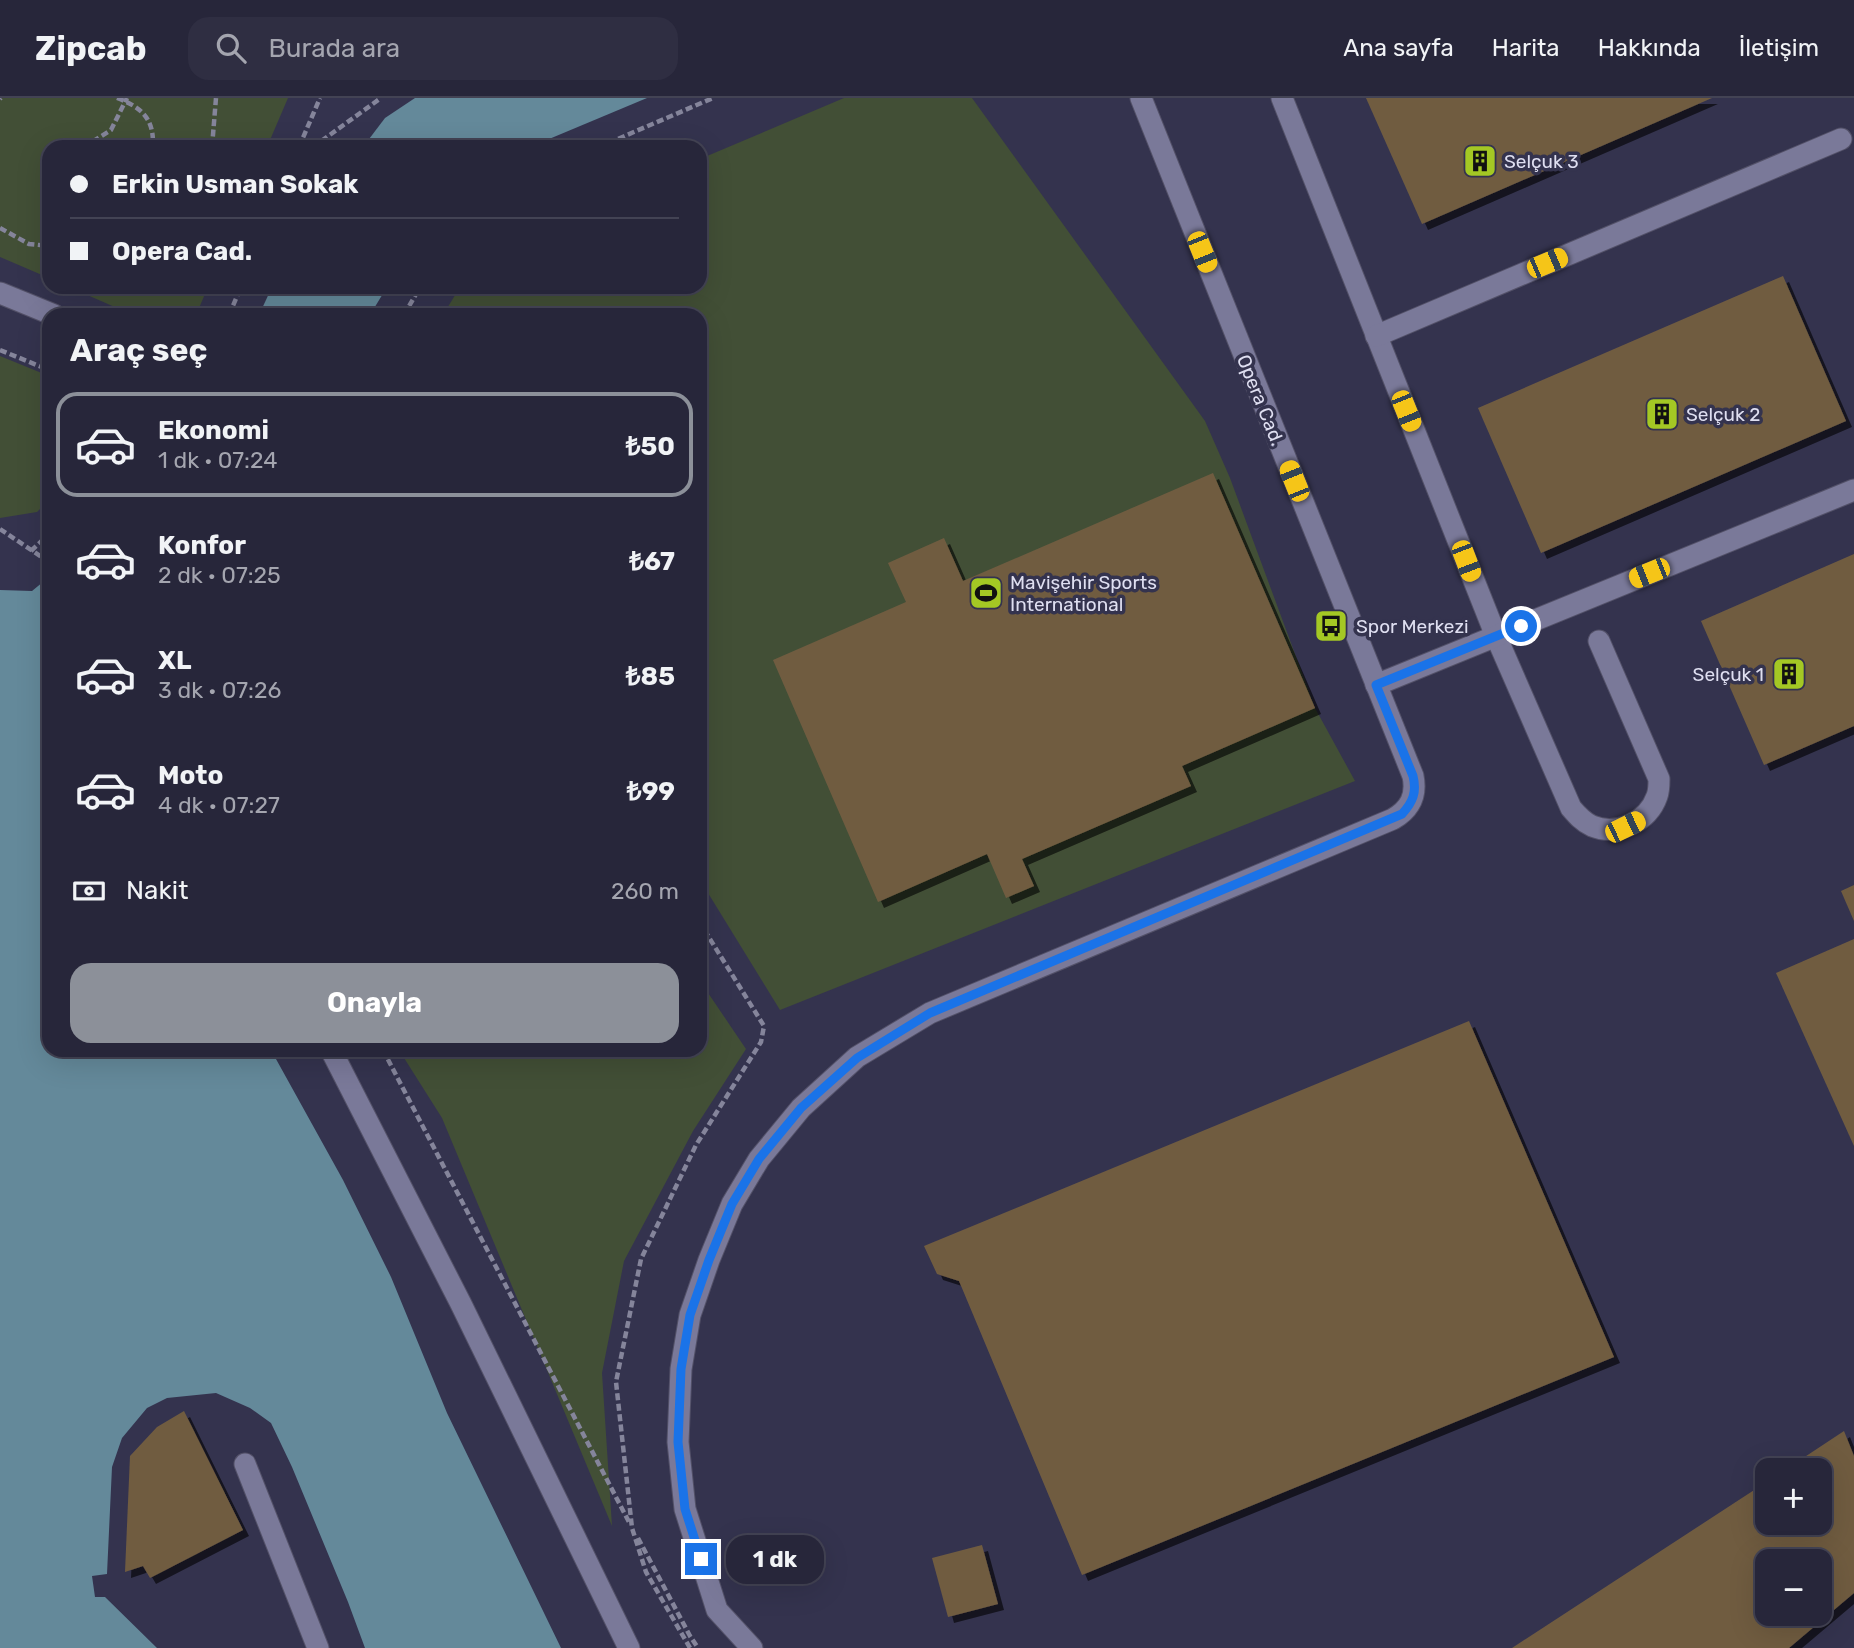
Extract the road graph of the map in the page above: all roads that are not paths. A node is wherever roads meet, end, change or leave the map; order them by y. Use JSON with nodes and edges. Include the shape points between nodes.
{"nodes":[{"id":1,"x":1141,"y":98,"type":"edge"},
{"id":2,"x":1282,"y":98,"type":"edge"},
{"id":3,"x":1840,"y":138,"type":"dead end"},
{"id":4,"x":0,"y":293,"type":"edge"},
{"id":5,"x":42,"y":310,"type":"edge"},
{"id":6,"x":1376,"y":336,"type":"junction"},
{"id":7,"x":1854,"y":490,"type":"edge"},
{"id":8,"x":1496,"y":636,"type":"junction"},
{"id":9,"x":1599,"y":642,"type":"dead end"},
{"id":10,"x":1376,"y":685,"type":"junction"},
{"id":11,"x":335,"y":1057,"type":"edge"},
{"id":12,"x":245,"y":1464,"type":"dead end"},
{"id":13,"x":717,"y":1610,"type":"junction"},
{"id":14,"x":318,"y":1648,"type":"edge"},
{"id":15,"x":629,"y":1648,"type":"edge"},
{"id":16,"x":738,"y":1648,"type":"edge"},
{"id":17,"x":752,"y":1648,"type":"edge"}],
"edges":[{"from":1,"to":10,"type":"street","name":"Opera Cad."},
{"from":2,"to":6,"type":"street"},
{"from":3,"to":6,"type":"street"},
{"from":4,"to":5,"type":"street"},
{"from":6,"to":8,"type":"street"},
{"from":7,"to":8,"type":"street"},
{"from":8,"to":9,"type":"street","via":[[1570,808],[1581,820],[1609,829],[1625,827],[1650,810],[1659,779]]},
{"from":8,"to":10,"type":"street"},
{"from":10,"to":13,"type":"street","name":"Opera Cad.","via":[[1413,776],[1413,797],[1402,814],[930,1013],[857,1058],[801,1108],[759,1159],[732,1204],[709,1260],[690,1315],[681,1369],[678,1442],[685,1509]]},
{"from":11,"to":15,"type":"street"},
{"from":12,"to":14,"type":"street"},
{"from":13,"to":16,"type":"street"},
{"from":13,"to":17,"type":"street","name":"Opera Cad."}]}
